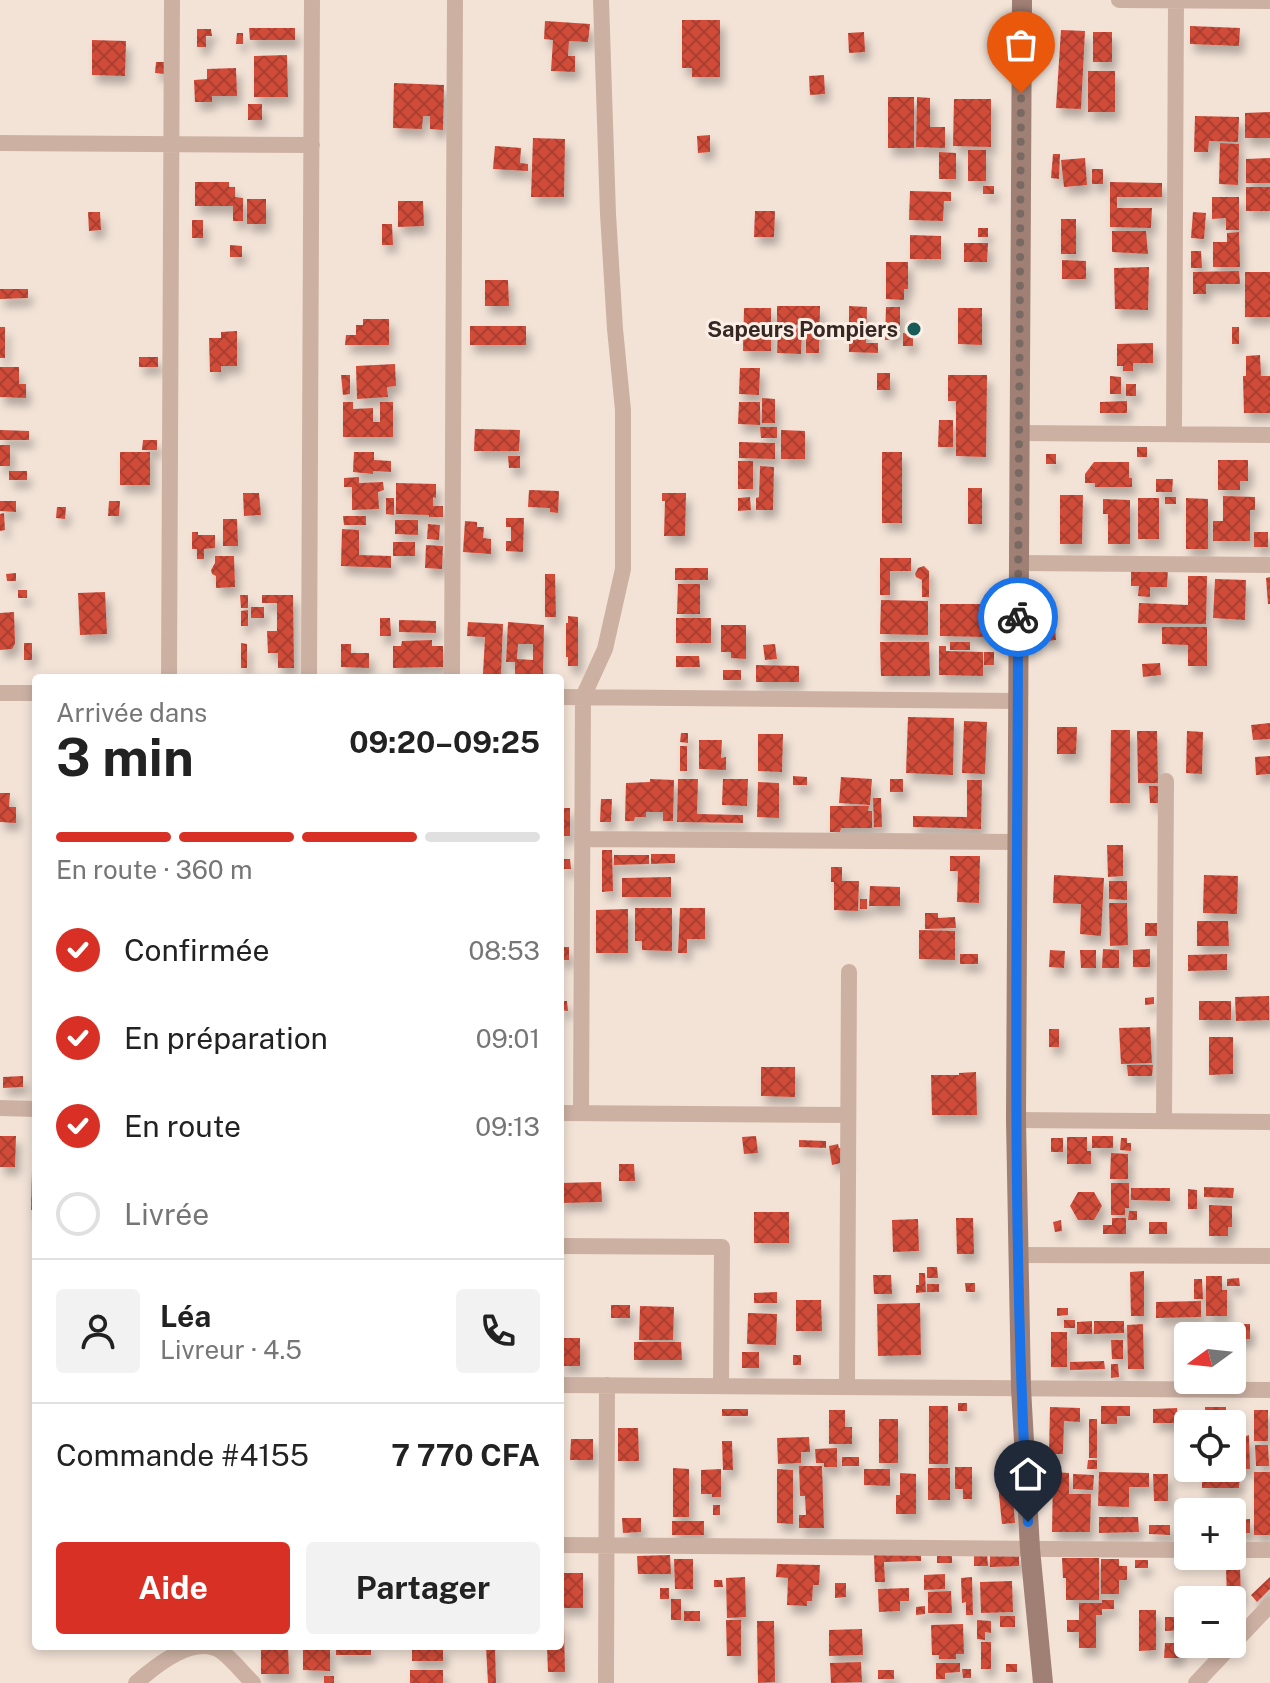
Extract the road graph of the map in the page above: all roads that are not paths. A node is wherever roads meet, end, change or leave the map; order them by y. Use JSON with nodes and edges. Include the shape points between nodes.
{"nodes":[{"id":1,"x":172,"y":0,"type":"edge"},
{"id":2,"x":312,"y":0,"type":"edge"},
{"id":3,"x":455,"y":0,"type":"edge"},
{"id":4,"x":601,"y":0,"type":"edge"},
{"id":5,"x":1022,"y":0,"type":"edge"},
{"id":6,"x":1119,"y":0,"type":"edge"},
{"id":7,"x":1176,"y":0,"type":"edge"},
{"id":8,"x":1270,"y":1,"type":"edge"},
{"id":9,"x":0,"y":143,"type":"edge"},
{"id":10,"x":171,"y":144,"type":"junction"},
{"id":11,"x":312,"y":145,"type":"junction"},
{"id":12,"x":1019,"y":433,"type":"junction"},
{"id":13,"x":1174,"y":434,"type":"junction"},
{"id":14,"x":1270,"y":435,"type":"edge"},
{"id":15,"x":1019,"y":563,"type":"junction"},
{"id":16,"x":1270,"y":565,"type":"edge"},
{"id":17,"x":169,"y":674,"type":"edge"},
{"id":18,"x":309,"y":674,"type":"edge"},
{"id":19,"x":452,"y":674,"type":"edge"},
{"id":20,"x":0,"y":693,"type":"edge"},
{"id":21,"x":32,"y":693,"type":"edge"},
{"id":22,"x":564,"y":697,"type":"edge"},
{"id":23,"x":583,"y":697,"type":"junction"},
{"id":24,"x":1018,"y":701,"type":"junction"},
{"id":25,"x":1166,"y":781,"type":"dead end"},
{"id":26,"x":582,"y":839,"type":"junction"},
{"id":27,"x":1017,"y":842,"type":"junction"},
{"id":28,"x":849,"y":972,"type":"dead end"},
{"id":29,"x":0,"y":1108,"type":"edge"},
{"id":30,"x":32,"y":1109,"type":"edge"},
{"id":31,"x":564,"y":1113,"type":"edge"},
{"id":32,"x":581,"y":1113,"type":"junction"},
{"id":33,"x":848,"y":1115,"type":"junction"},
{"id":34,"x":1016,"y":1120,"type":"junction"},
{"id":35,"x":1164,"y":1121,"type":"junction"},
{"id":36,"x":1270,"y":1122,"type":"edge"},
{"id":37,"x":564,"y":1246,"type":"edge"},
{"id":38,"x":1018,"y":1255,"type":"junction"},
{"id":39,"x":1270,"y":1256,"type":"edge"},
{"id":40,"x":564,"y":1385,"type":"edge"},
{"id":41,"x":607,"y":1385,"type":"junction"},
{"id":42,"x":721,"y":1386,"type":"junction"},
{"id":43,"x":847,"y":1387,"type":"junction"},
{"id":44,"x":1021,"y":1388,"type":"junction"},
{"id":45,"x":1270,"y":1390,"type":"edge"},
{"id":46,"x":564,"y":1545,"type":"edge"},
{"id":47,"x":607,"y":1545,"type":"junction"},
{"id":48,"x":1030,"y":1549,"type":"junction"},
{"id":49,"x":1174,"y":1550,"type":"edge"},
{"id":50,"x":1246,"y":1550,"type":"edge"},
{"id":51,"x":1270,"y":1550,"type":"edge"},
{"id":52,"x":1270,"y":1605,"type":"edge"},
{"id":53,"x":188,"y":1650,"type":"edge"},
{"id":54,"x":218,"y":1650,"type":"edge"},
{"id":55,"x":136,"y":1683,"type":"edge"},
{"id":56,"x":253,"y":1683,"type":"edge"},
{"id":57,"x":606,"y":1683,"type":"edge"},
{"id":58,"x":1043,"y":1683,"type":"edge"},
{"id":59,"x":1196,"y":1683,"type":"edge"}],
"edges":[{"from":1,"to":10,"type":"street"},
{"from":2,"to":11,"type":"street"},
{"from":3,"to":19,"type":"street"},
{"from":4,"to":23,"type":"street","via":[[608,214],[623,410],[623,569],[605,649]]},
{"from":5,"to":12,"type":"main road"},
{"from":6,"to":7,"type":"street"},
{"from":7,"to":8,"type":"street"},
{"from":7,"to":13,"type":"street"},
{"from":9,"to":10,"type":"street"},
{"from":10,"to":11,"type":"street"},
{"from":10,"to":17,"type":"street"},
{"from":11,"to":18,"type":"street"},
{"from":12,"to":13,"type":"street"},
{"from":12,"to":15,"type":"main road"},
{"from":13,"to":14,"type":"street"},
{"from":15,"to":16,"type":"street"},
{"from":15,"to":24,"type":"main road"},
{"from":20,"to":21,"type":"street"},
{"from":22,"to":23,"type":"street"},
{"from":23,"to":24,"type":"street"},
{"from":23,"to":26,"type":"street"},
{"from":24,"to":27,"type":"main road"},
{"from":25,"to":35,"type":"street"},
{"from":26,"to":27,"type":"street"},
{"from":26,"to":32,"type":"street"},
{"from":27,"to":34,"type":"main road"},
{"from":28,"to":33,"type":"street"},
{"from":29,"to":30,"type":"street"},
{"from":31,"to":32,"type":"street"},
{"from":32,"to":33,"type":"street"},
{"from":33,"to":43,"type":"street"},
{"from":34,"to":35,"type":"street"},
{"from":34,"to":38,"type":"main road"},
{"from":35,"to":36,"type":"street"},
{"from":37,"to":42,"type":"street","via":[[722,1247]]},
{"from":38,"to":39,"type":"street"},
{"from":38,"to":44,"type":"main road"},
{"from":40,"to":41,"type":"street"},
{"from":41,"to":42,"type":"street"},
{"from":41,"to":47,"type":"street"},
{"from":42,"to":43,"type":"street"},
{"from":43,"to":44,"type":"street"},
{"from":44,"to":45,"type":"street"},
{"from":44,"to":48,"type":"main road"},
{"from":46,"to":47,"type":"street"},
{"from":47,"to":48,"type":"street"},
{"from":47,"to":57,"type":"street"},
{"from":48,"to":49,"type":"street"},
{"from":48,"to":58,"type":"main road"},
{"from":50,"to":51,"type":"street"},
{"from":52,"to":59,"type":"street"},
{"from":53,"to":55,"type":"street","via":[[165,1659]]},
{"from":54,"to":56,"type":"street"}]}
